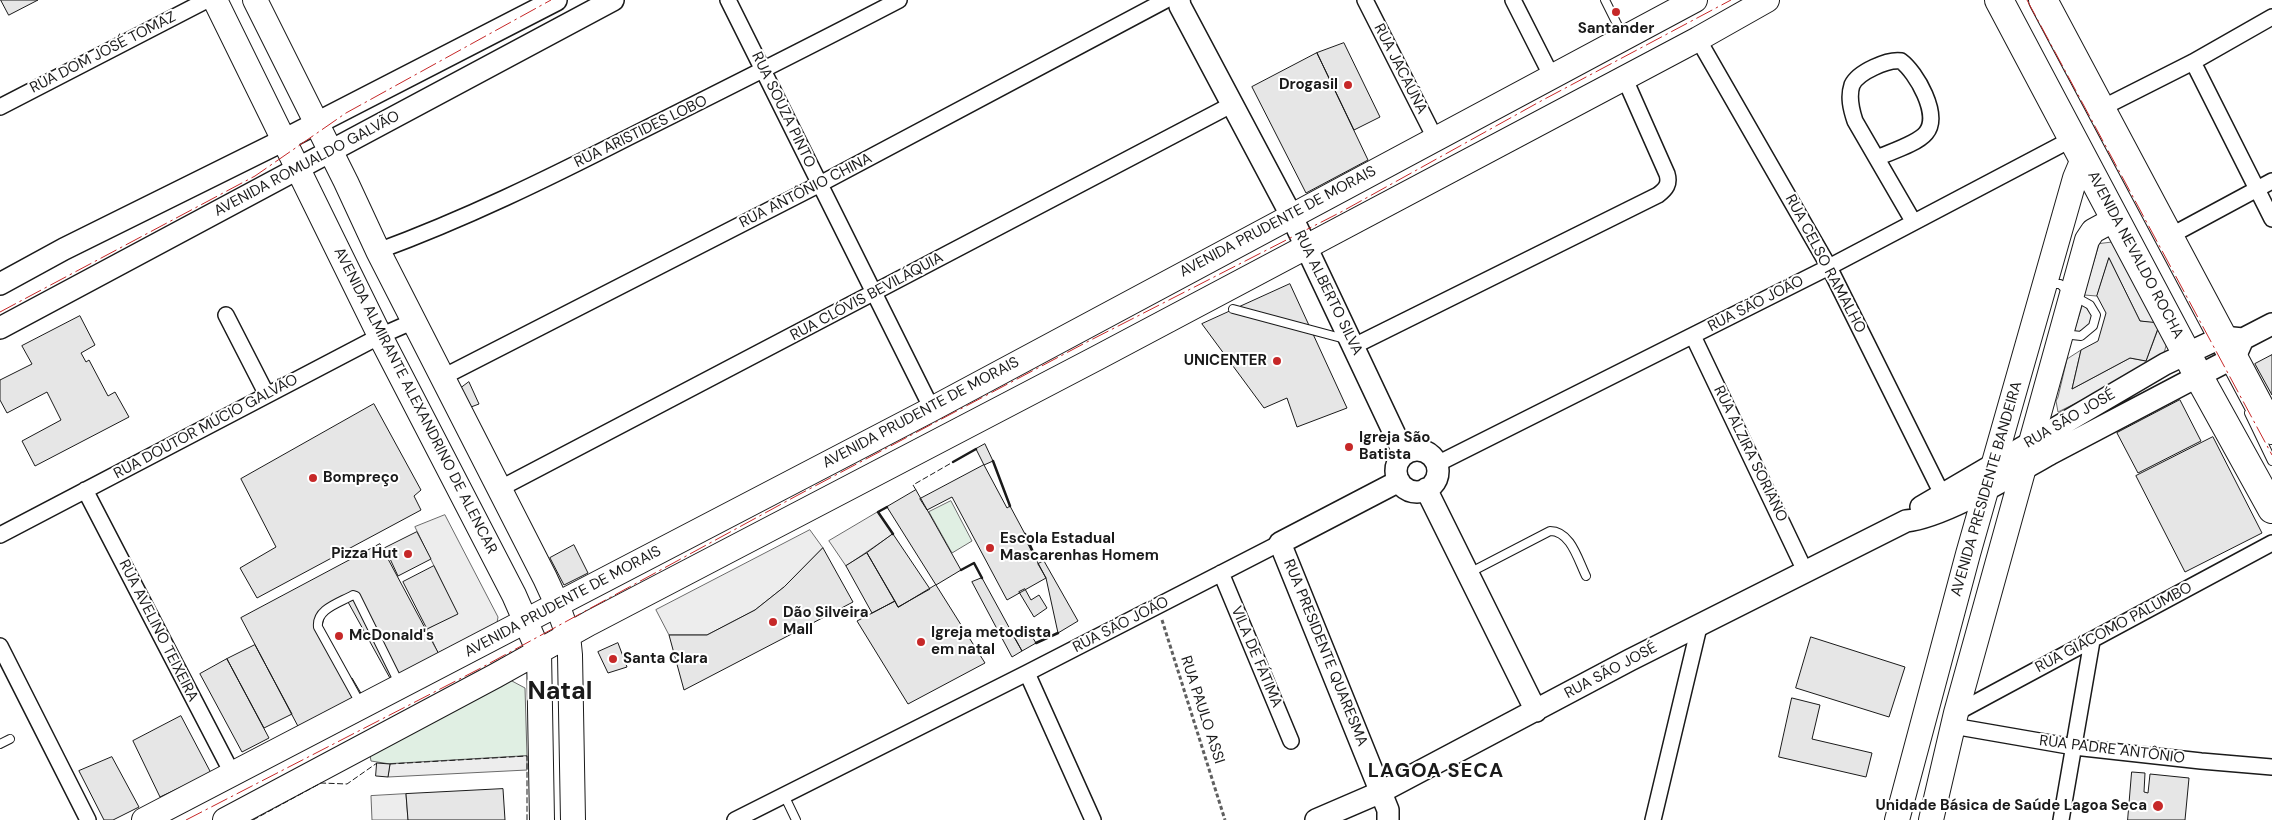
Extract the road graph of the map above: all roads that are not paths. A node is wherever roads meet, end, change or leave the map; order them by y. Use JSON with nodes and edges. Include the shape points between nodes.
{"nodes":[{"id":1,"x":206,"y":0,"type":"edge"},
{"id":2,"x":215,"y":0,"type":"edge"},
{"id":3,"x":255,"y":0,"type":"edge"},
{"id":4,"x":556,"y":0,"type":"edge"},
{"id":5,"x":613,"y":0,"type":"edge"},
{"id":6,"x":728,"y":0,"type":"edge"},
{"id":7,"x":898,"y":0,"type":"edge"},
{"id":8,"x":1166,"y":0,"type":"edge"},
{"id":9,"x":1179,"y":0,"type":"edge"},
{"id":10,"x":1190,"y":0,"type":"edge"},
{"id":11,"x":1365,"y":0,"type":"edge"},
{"id":12,"x":1513,"y":0,"type":"edge"},
{"id":13,"x":1605,"y":0,"type":"edge"},
{"id":14,"x":1695,"y":0,"type":"edge"},
{"id":15,"x":1767,"y":0,"type":"edge"},
{"id":16,"x":1999,"y":0,"type":"edge"},
{"id":17,"x":2043,"y":0,"type":"edge"},
{"id":18,"x":2272,"y":17,"type":"edge"},
{"id":19,"x":1624,"y":38,"type":"junction"},
{"id":20,"x":1698,"y":39,"type":"junction"},
{"id":21,"x":2193,"y":62,"type":"junction"},
{"id":22,"x":763,"y":71,"type":"junction"},
{"id":23,"x":1624,"y":77,"type":"junction"},
{"id":24,"x":1552,"y":78,"type":"junction"},
{"id":25,"x":1233,"y":104,"type":"junction"},
{"id":26,"x":0,"y":106,"type":"edge"},
{"id":27,"x":2102,"y":108,"type":"junction"},
{"id":28,"x":317,"y":123,"type":"junction"},
{"id":29,"x":1435,"y":138,"type":"junction"},
{"id":30,"x":284,"y":140,"type":"junction"},
{"id":31,"x":2078,"y":149,"type":"junction"},
{"id":32,"x":332,"y":152,"type":"junction"},
{"id":33,"x":1877,"y":158,"type":"junction"},
{"id":34,"x":298,"y":168,"type":"junction"},
{"id":35,"x":2272,"y":181,"type":"edge"},
{"id":36,"x":820,"y":184,"type":"junction"},
{"id":37,"x":2257,"y":189,"type":"junction"},
{"id":38,"x":1295,"y":213,"type":"junction"},
{"id":39,"x":2115,"y":219,"type":"junction"},
{"id":40,"x":2272,"y":219,"type":"edge"},
{"id":41,"x":1913,"y":222,"type":"junction"},
{"id":42,"x":2170,"y":236,"type":"junction"},
{"id":43,"x":1310,"y":244,"type":"junction"},
{"id":44,"x":378,"y":251,"type":"junction"},
{"id":45,"x":1829,"y":267,"type":"junction"},
{"id":46,"x":0,"y":284,"type":"edge"},
{"id":47,"x":2044,"y":285,"type":"junction"},
{"id":48,"x":875,"y":294,"type":"junction"},
{"id":49,"x":2072,"y":295,"type":"junction"},
{"id":50,"x":1233,"y":309,"type":"dead end"},
{"id":51,"x":226,"y":315,"type":"dead end"},
{"id":52,"x":414,"y":321,"type":"junction"},
{"id":53,"x":2272,"y":324,"type":"edge"},
{"id":54,"x":0,"y":328,"type":"edge"},
{"id":55,"x":380,"y":336,"type":"junction"},
{"id":56,"x":1693,"y":336,"type":"junction"},
{"id":57,"x":1356,"y":343,"type":"junction"},
{"id":58,"x":2233,"y":344,"type":"junction"},
{"id":59,"x":2193,"y":365,"type":"junction"},
{"id":60,"x":443,"y":377,"type":"junction"},
{"id":61,"x":267,"y":395,"type":"junction"},
{"id":62,"x":932,"y":409,"type":"junction"},
{"id":63,"x":2272,"y":430,"type":"edge"},
{"id":64,"x":2029,"y":442,"type":"junction"},
{"id":65,"x":1410,"y":452,"type":"junction"},
{"id":66,"x":2272,"y":461,"type":"edge"},
{"id":67,"x":1437,"y":464,"type":"junction"},
{"id":68,"x":1994,"y":464,"type":"junction"},
{"id":69,"x":2022,"y":470,"type":"junction"},
{"id":70,"x":1399,"y":481,"type":"junction"},
{"id":71,"x":501,"y":488,"type":"junction"},
{"id":72,"x":1987,"y":488,"type":"junction"},
{"id":73,"x":1426,"y":489,"type":"junction"},
{"id":74,"x":85,"y":490,"type":"junction"},
{"id":75,"x":1942,"y":494,"type":"junction"},
{"id":76,"x":2272,"y":509,"type":"edge"},
{"id":77,"x":1906,"y":521,"type":"junction"},
{"id":78,"x":0,"y":534,"type":"edge"},
{"id":79,"x":2272,"y":542,"type":"edge"},
{"id":80,"x":1280,"y":543,"type":"junction"},
{"id":81,"x":1968,"y":554,"type":"junction"},
{"id":82,"x":1806,"y":572,"type":"junction"},
{"id":83,"x":1221,"y":574,"type":"junction"},
{"id":84,"x":1468,"y":574,"type":"junction"},
{"id":85,"x":1586,"y":576,"type":"dead end"},
{"id":86,"x":557,"y":604,"type":"junction"},
{"id":87,"x":526,"y":620,"type":"junction"},
{"id":88,"x":1699,"y":627,"type":"junction"},
{"id":89,"x":568,"y":635,"type":"junction"},
{"id":90,"x":2092,"y":641,"type":"junction"},
{"id":91,"x":0,"y":646,"type":"edge"},
{"id":92,"x":539,"y":652,"type":"junction"},
{"id":93,"x":1027,"y":673,"type":"junction"},
{"id":94,"x":1966,"y":677,"type":"junction"},
{"id":95,"x":401,"y":686,"type":"junction"},
{"id":96,"x":361,"y":706,"type":"junction"},
{"id":97,"x":1536,"y":711,"type":"junction"},
{"id":98,"x":1954,"y":720,"type":"junction"},
{"id":99,"x":10,"y":739,"type":"dead end"},
{"id":100,"x":1291,"y":741,"type":"dead end"},
{"id":101,"x":0,"y":744,"type":"edge"},
{"id":102,"x":2074,"y":747,"type":"junction"},
{"id":103,"x":2272,"y":766,"type":"edge"},
{"id":104,"x":232,"y":773,"type":"junction"},
{"id":105,"x":1381,"y":792,"type":"junction"},
{"id":106,"x":784,"y":795,"type":"junction"},
{"id":107,"x":1087,"y":818,"type":"edge"},
{"id":108,"x":88,"y":820,"type":"edge"},
{"id":109,"x":144,"y":820,"type":"edge"},
{"id":110,"x":225,"y":820,"type":"edge"},
{"id":111,"x":542,"y":820,"type":"edge"},
{"id":112,"x":573,"y":820,"type":"edge"},
{"id":113,"x":734,"y":820,"type":"edge"},
{"id":114,"x":796,"y":820,"type":"edge"},
{"id":115,"x":1316,"y":820,"type":"edge"},
{"id":116,"x":1388,"y":820,"type":"edge"},
{"id":117,"x":1653,"y":820,"type":"edge"},
{"id":118,"x":1897,"y":820,"type":"edge"},
{"id":119,"x":1930,"y":820,"type":"edge"},
{"id":120,"x":2061,"y":820,"type":"edge"}],
"edges":[{"from":1,"to":26,"type":"street","name":"RUA DOM JOSÉ TOMAZ"},
{"from":2,"to":30,"type":"main road","name":"AVENIDA ALMIRANTE ALEXANDRINO DE ALENCAR"},
{"from":3,"to":28,"type":"main road"},
{"from":4,"to":28,"type":"main road","name":"AVENIDA ROMUALDO GALVÃO"},
{"from":5,"to":32,"type":"main road","name":"AVENIDA ROMUALDO GALVÃO"},
{"from":6,"to":22,"type":"street","name":"RUA SOUZA PINTO"},
{"from":7,"to":22,"type":"street","name":"RUA ARISTIDES LOBO"},
{"from":8,"to":36,"type":"street","name":"RUA ANTÔNIO CHINA"},
{"from":9,"to":25,"type":"main road","name":"RUA ALBERTO SILVA"},
{"from":10,"to":38,"type":"main road","name":"RUA ALBERTO SILVA"},
{"from":11,"to":29,"type":"street","name":"RUA JACAÚNA"},
{"from":12,"to":24,"type":"street"},
{"from":13,"to":19,"type":"lane"},
{"from":14,"to":19,"type":"main road","name":"AVENIDA PRUDENTE DE MORAIS","via":[[1672,9]]},
{"from":15,"to":20,"type":"main road","name":"AVENIDA PRUDENTE DE MORAIS"},
{"from":16,"to":31,"type":"highway","name":"AVENIDA NEVALDO ROCHA"},
{"from":17,"to":27,"type":"highway"},
{"from":18,"to":21,"type":"street"},
{"from":19,"to":24,"type":"main road","name":"AVENIDA PRUDENTE DE MORAIS"},
{"from":20,"to":23,"type":"main road","name":"AVENIDA PRUDENTE DE MORAIS"},
{"from":20,"to":45,"type":"street","name":"RUA CELSO RAMALHO"},
{"from":21,"to":27,"type":"street"},
{"from":21,"to":37,"type":"street"},
{"from":22,"to":36,"type":"street","name":"RUA SOUZA PINTO"},
{"from":22,"to":44,"type":"street","name":"RUA ARISTIDES LOBO","via":[[507,198]]},
{"from":23,"to":43,"type":"main road","name":"AVENIDA PRUDENTE DE MORAIS"},
{"from":23,"to":57,"type":"street","via":[[1667,174],[1669,182],[1666,189]]},
{"from":24,"to":29,"type":"main road","name":"AVENIDA PRUDENTE DE MORAIS"},
{"from":25,"to":38,"type":"main road","name":"RUA ALBERTO SILVA"},
{"from":25,"to":48,"type":"street","name":"RUA CLÓVIS BEVILÁQUIA"},
{"from":27,"to":42,"type":"highway"},
{"from":28,"to":30,"type":"main road","name":"AVENIDA ROMUALDO GALVÃO"},
{"from":28,"to":32,"type":"main road"},
{"from":29,"to":38,"type":"main road","name":"AVENIDA PRUDENTE DE MORAIS"},
{"from":30,"to":34,"type":"main road","name":"AVENIDA ALMIRANTE ALEXANDRINO DE ALENCAR"},
{"from":30,"to":46,"type":"main road","name":"AVENIDA ROMUALDO GALVÃO"},
{"from":31,"to":39,"type":"highway","name":"AVENIDA NEVALDO ROCHA"},
{"from":31,"to":41,"type":"street","name":"RUA SÃO JOÃO"},
{"from":31,"to":47,"type":"main road","name":"AVENIDA PRESIDENTE BANDEIRA","via":[[2075,178]]},
{"from":32,"to":34,"type":"main road","name":"AVENIDA ROMUALDO GALVÃO"},
{"from":32,"to":44,"type":"main road"},
{"from":33,"to":33,"type":"street","via":[[1851,109],[1852,85],[1888,61],[1901,61],[1915,74],[1925,95],[1930,125],[1922,136]]},
{"from":33,"to":41,"type":"street"},
{"from":34,"to":54,"type":"main road","name":"AVENIDA ROMUALDO GALVÃO"},
{"from":34,"to":55,"type":"main road","name":"AVENIDA ALMIRANTE ALEXANDRINO DE ALENCAR"},
{"from":35,"to":37,"type":"street"},
{"from":36,"to":48,"type":"street","name":"RUA SOUZA PINTO"},
{"from":36,"to":60,"type":"street","name":"RUA ANTÔNIO CHINA"},
{"from":37,"to":40,"type":"street"},
{"from":37,"to":42,"type":"street"},
{"from":38,"to":43,"type":"main road","name":"RUA ALBERTO SILVA"},
{"from":38,"to":62,"type":"main road","name":"AVENIDA PRUDENTE DE MORAIS"},
{"from":39,"to":49,"type":"main road","name":"AVENIDA PRESIDENTE BANDEIRA","via":[[2093,231],[2087,240]]},
{"from":39,"to":59,"type":"highway","name":"AVENIDA NEVALDO ROCHA"},
{"from":41,"to":45,"type":"street","name":"RUA SÃO JOÃO"},
{"from":42,"to":58,"type":"highway"},
{"from":43,"to":57,"type":"main road","name":"RUA ALBERTO SILVA"},
{"from":43,"to":89,"type":"main road","name":"AVENIDA PRUDENTE DE MORAIS"},
{"from":44,"to":52,"type":"main road"},
{"from":45,"to":56,"type":"street","name":"RUA SÃO JOÃO"},
{"from":45,"to":75,"type":"street","name":"RUA CELSO RAMALHO"},
{"from":47,"to":49,"type":"lane","via":[[2060,284]]},
{"from":47,"to":68,"type":"main road","name":"AVENIDA PRESIDENTE BANDEIRA"},
{"from":48,"to":62,"type":"street","name":"RUA SOUZA PINTO"},
{"from":48,"to":71,"type":"street","name":"RUA CLÓVIS BEVILÁQUIA"},
{"from":49,"to":64,"type":"main road","name":"AVENIDA PRESIDENTE BANDEIRA"},
{"from":50,"to":57,"type":"lane"},
{"from":51,"to":61,"type":"street"},
{"from":52,"to":55,"type":"street","name":"RUA DOUTOR MÚCIO GALVÃO"},
{"from":52,"to":60,"type":"main road"},
{"from":53,"to":58,"type":"main road","name":"RUA SÃO JOSÉ"},
{"from":55,"to":61,"type":"street","name":"RUA DOUTOR MÚCIO GALVÃO"},
{"from":55,"to":87,"type":"main road","name":"AVENIDA ALMIRANTE ALEXANDRINO DE ALENCAR"},
{"from":56,"to":67,"type":"street","name":"RUA SÃO JOÃO"},
{"from":56,"to":82,"type":"street","name":"RUA ALZIRA SORIANO"},
{"from":57,"to":65,"type":"main road","name":"RUA ALBERTO SILVA"},
{"from":58,"to":59,"type":"main road","name":"RUA SÃO JOSÉ"},
{"from":58,"to":63,"type":"highway"},
{"from":58,"to":66,"type":"lane","via":[[2238,387]]},
{"from":59,"to":64,"type":"main road","name":"RUA SÃO JOSÉ"},
{"from":59,"to":69,"type":"main road","name":"RUA SÃO JOSÉ"},
{"from":59,"to":76,"type":"highway","name":"AVENIDA NEVALDO ROCHA"},
{"from":60,"to":71,"type":"main road"},
{"from":61,"to":74,"type":"street","name":"RUA DOUTOR MÚCIO GALVÃO"},
{"from":62,"to":86,"type":"main road","name":"AVENIDA PRUDENTE DE MORAIS"},
{"from":64,"to":68,"type":"main road","name":"RUA SÃO JOSÉ"},
{"from":64,"to":69,"type":"main road","name":"AVENIDA PRESIDENTE BANDEIRA"},
{"from":65,"to":67,"type":"main road","via":[[1429,454]]},
{"from":65,"to":70,"type":"main road","via":[[1397,465]]},
{"from":67,"to":73,"type":"main road","via":[[1436,479]]},
{"from":68,"to":72,"type":"main road","name":"AVENIDA PRESIDENTE BANDEIRA"},
{"from":68,"to":75,"type":"main road","name":"RUA SÃO JOSÉ"},
{"from":69,"to":72,"type":"main road","name":"RUA SÃO JOSÉ"},
{"from":69,"to":94,"type":"main road","name":"AVENIDA PRESIDENTE BANDEIRA"},
{"from":70,"to":73,"type":"main road","via":[[1412,491]]},
{"from":70,"to":80,"type":"main road","name":"RUA SÃO JOÃO"},
{"from":71,"to":86,"type":"main road"},
{"from":72,"to":77,"type":"main road","name":"RUA SÃO JOSÉ","via":[[1918,520]]},
{"from":72,"to":81,"type":"main road","name":"AVENIDA PRESIDENTE BANDEIRA"},
{"from":73,"to":84,"type":"main road"},
{"from":74,"to":78,"type":"street","name":"RUA DOUTOR MÚCIO GALVÃO"},
{"from":74,"to":104,"type":"street","name":"RUA AVELINO TEIXEIRA"},
{"from":75,"to":77,"type":"main road","name":"RUA SÃO JOSÉ","via":[[1914,511]]},
{"from":77,"to":82,"type":"main road","name":"RUA SÃO JOSÉ"},
{"from":79,"to":90,"type":"street","name":"RUA GIÁCOMO PALUMBO"},
{"from":80,"to":83,"type":"street","name":"RUA SÃO JOÃO"},
{"from":80,"to":105,"type":"main road","name":"RUA PRESIDENTE QUARESMA"},
{"from":81,"to":94,"type":"main road","via":[[1979,576]]},
{"from":81,"to":118,"type":"main road","name":"AVENIDA PRESIDENTE BANDEIRA"},
{"from":82,"to":88,"type":"main road","name":"RUA SÃO JOSÉ"},
{"from":83,"to":93,"type":"street","name":"RUA SÃO JOÃO"},
{"from":83,"to":100,"type":"street","name":"VILA DE FÁTIMA"},
{"from":84,"to":85,"type":"lane","via":[[1550,531],[1556,531],[1567,539]]},
{"from":84,"to":97,"type":"main road"},
{"from":86,"to":87,"type":"main road","name":"AVENIDA PRUDENTE DE MORAIS"},
{"from":86,"to":89,"type":"main road"},
{"from":87,"to":92,"type":"main road","name":"AVENIDA ALMIRANTE ALEXANDRINO DE ALENCAR"},
{"from":87,"to":95,"type":"main road","name":"AVENIDA PRUDENTE DE MORAIS"},
{"from":88,"to":97,"type":"main road","name":"RUA SÃO JOSÉ"},
{"from":88,"to":117,"type":"street"},
{"from":89,"to":92,"type":"main road","name":"AVENIDA PRUDENTE DE MORAIS"},
{"from":89,"to":112,"type":"main road"},
{"from":90,"to":98,"type":"street","name":"RUA GIÁCOMO PALUMBO"},
{"from":90,"to":102,"type":"street"},
{"from":91,"to":108,"type":"street"},
{"from":92,"to":110,"type":"main road","name":"AVENIDA PRUDENTE DE MORAIS"},
{"from":92,"to":111,"type":"main road","name":"AVENIDA ALMIRANTE ALEXANDRINO DE ALENCAR"},
{"from":93,"to":106,"type":"street","name":"RUA SÃO JOÃO"},
{"from":93,"to":107,"type":"street"},
{"from":94,"to":98,"type":"main road","name":"AVENIDA PRESIDENTE BANDEIRA"},
{"from":95,"to":96,"type":"main road","name":"AVENIDA PRUDENTE DE MORAIS"},
{"from":95,"to":96,"type":"lane","via":[[353,595],[321,612],[318,627]]},
{"from":96,"to":104,"type":"main road","name":"AVENIDA PRUDENTE DE MORAIS"},
{"from":97,"to":105,"type":"main road","name":"RUA SÃO JOSÉ"},
{"from":98,"to":102,"type":"street","name":"RUA PADRE ANTÔNIO"},
{"from":98,"to":119,"type":"main road","name":"AVENIDA PRESIDENTE BANDEIRA"},
{"from":99,"to":101,"type":"lane"},
{"from":102,"to":103,"type":"street","name":"RUA PADRE ANTÔNIO"},
{"from":102,"to":120,"type":"street"},
{"from":104,"to":109,"type":"main road","name":"AVENIDA PRUDENTE DE MORAIS"},
{"from":105,"to":115,"type":"main road","name":"RUA SÃO JOSÉ"},
{"from":105,"to":116,"type":"main road","name":"RUA PRESIDENTE QUARESMA"},
{"from":106,"to":113,"type":"street","name":"RUA SÃO JOÃO"},
{"from":106,"to":114,"type":"lane"}]}
